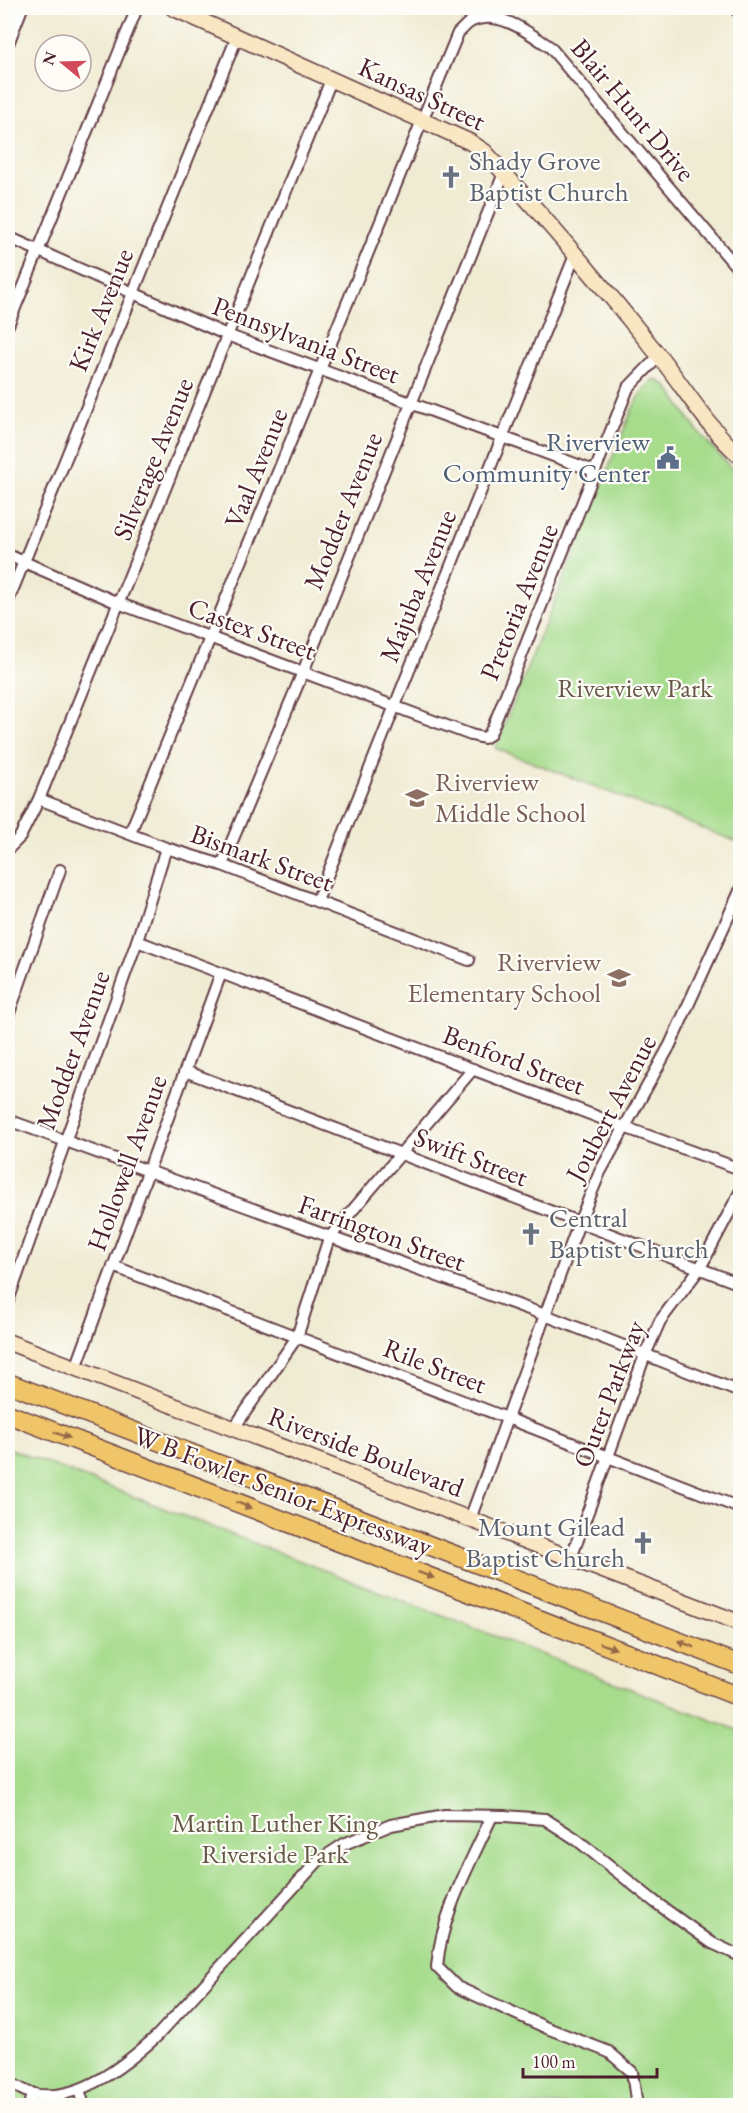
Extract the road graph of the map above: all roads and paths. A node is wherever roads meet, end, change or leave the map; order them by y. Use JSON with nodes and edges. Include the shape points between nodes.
{"nodes":[{"id":1,"x":22,"y":8,"type":"edge"},
{"id":2,"x":137,"y":8,"type":"edge"},
{"id":3,"x":173,"y":8,"type":"edge"},
{"id":4,"x":237,"y":37,"type":"junction"},
{"id":5,"x":8,"y":44,"type":"edge"},
{"id":6,"x":332,"y":80,"type":"junction"},
{"id":7,"x":421,"y":119,"type":"junction"},
{"id":8,"x":504,"y":172,"type":"junction"},
{"id":9,"x":8,"y":237,"type":"edge"},
{"id":10,"x":37,"y":251,"type":"junction"},
{"id":11,"x":575,"y":255,"type":"junction"},
{"id":12,"x":741,"y":271,"type":"edge"},
{"id":13,"x":132,"y":294,"type":"junction"},
{"id":14,"x":8,"y":325,"type":"edge"},
{"id":15,"x":227,"y":335,"type":"junction"},
{"id":16,"x":659,"y":356,"type":"junction"},
{"id":17,"x":320,"y":370,"type":"junction"},
{"id":18,"x":411,"y":404,"type":"junction"},
{"id":19,"x":503,"y":438,"type":"junction"},
{"id":20,"x":741,"y":456,"type":"edge"},
{"id":21,"x":594,"y":471,"type":"junction"},
{"id":22,"x":8,"y":555,"type":"edge"},
{"id":23,"x":23,"y":562,"type":"junction"},
{"id":24,"x":8,"y":601,"type":"edge"},
{"id":25,"x":118,"y":603,"type":"junction"},
{"id":26,"x":211,"y":639,"type":"junction"},
{"id":27,"x":303,"y":672,"type":"junction"},
{"id":28,"x":394,"y":706,"type":"junction"},
{"id":29,"x":484,"y":738,"type":"joint"},
{"id":30,"x":39,"y":800,"type":"junction"},
{"id":31,"x":8,"y":832,"type":"edge"},
{"id":32,"x":130,"y":833,"type":"junction"},
{"id":33,"x":20,"y":837,"type":"junction"},
{"id":34,"x":166,"y":848,"type":"junction"},
{"id":35,"x":8,"y":849,"type":"edge"},
{"id":36,"x":222,"y":865,"type":"junction"},
{"id":37,"x":60,"y":870,"type":"dead end"},
{"id":38,"x":741,"y":891,"type":"edge"},
{"id":39,"x":317,"y":901,"type":"junction"},
{"id":40,"x":137,"y":941,"type":"junction"},
{"id":41,"x":469,"y":960,"type":"dead end"},
{"id":42,"x":221,"y":973,"type":"junction"},
{"id":43,"x":8,"y":1016,"type":"edge"},
{"id":44,"x":473,"y":1068,"type":"junction"},
{"id":45,"x":185,"y":1071,"type":"junction"},
{"id":46,"x":8,"y":1120,"type":"edge"},
{"id":47,"x":624,"y":1127,"type":"junction"},
{"id":48,"x":64,"y":1141,"type":"junction"},
{"id":49,"x":400,"y":1154,"type":"junction"},
{"id":50,"x":741,"y":1168,"type":"edge"},
{"id":51,"x":148,"y":1171,"type":"junction"},
{"id":52,"x":741,"y":1192,"type":"edge"},
{"id":53,"x":579,"y":1223,"type":"junction"},
{"id":54,"x":328,"y":1238,"type":"junction"},
{"id":55,"x":113,"y":1266,"type":"junction"},
{"id":56,"x":700,"y":1268,"type":"junction"},
{"id":57,"x":741,"y":1284,"type":"edge"},
{"id":58,"x":8,"y":1301,"type":"edge"},
{"id":59,"x":545,"y":1315,"type":"junction"},
{"id":60,"x":297,"y":1337,"type":"junction"},
{"id":61,"x":8,"y":1342,"type":"edge"},
{"id":62,"x":645,"y":1355,"type":"junction"},
{"id":63,"x":76,"y":1368,"type":"junction"},
{"id":64,"x":8,"y":1383,"type":"edge"},
{"id":65,"x":741,"y":1392,"type":"edge"},
{"id":66,"x":8,"y":1413,"type":"edge"},
{"id":67,"x":508,"y":1418,"type":"junction"},
{"id":68,"x":234,"y":1428,"type":"junction"},
{"id":69,"x":608,"y":1457,"type":"junction"},
{"id":70,"x":741,"y":1508,"type":"edge"},
{"id":71,"x":470,"y":1520,"type":"junction"},
{"id":72,"x":571,"y":1558,"type":"junction"},
{"id":73,"x":741,"y":1623,"type":"edge"},
{"id":74,"x":741,"y":1665,"type":"edge"},
{"id":75,"x":741,"y":1697,"type":"edge"},
{"id":76,"x":492,"y":1816,"type":"junction"},
{"id":77,"x":741,"y":1956,"type":"edge"},
{"id":78,"x":8,"y":2082,"type":"edge"},
{"id":79,"x":79,"y":2090,"type":"junction"},
{"id":80,"x":32,"y":2094,"type":"junction"},
{"id":81,"x":29,"y":2106,"type":"edge"},
{"id":82,"x":84,"y":2106,"type":"edge"},
{"id":83,"x":637,"y":2106,"type":"edge"}],
"edges":[{"from":1,"to":5,"type":"street"},
{"from":2,"to":10,"type":"street"},
{"from":3,"to":4,"type":"street","name":"Kansas Street"},
{"from":4,"to":6,"type":"street","name":"Kansas Street"},
{"from":4,"to":13,"type":"street","name":"Kirk Avenue"},
{"from":6,"to":7,"type":"street","name":"Kansas Street"},
{"from":6,"to":15,"type":"street","name":"Silverage Avenue"},
{"from":7,"to":8,"type":"street","name":"Kansas Street","via":[[470,142]]},
{"from":7,"to":12,"type":"street","name":"Blair Hunt Drive","via":[[458,33],[472,21],[490,18],[518,26],[550,47]]},
{"from":7,"to":17,"type":"street","name":"Vaal Avenue"},
{"from":8,"to":11,"type":"street","name":"Kansas Street"},
{"from":8,"to":18,"type":"street","name":"Modder Avenue"},
{"from":9,"to":10,"type":"street","name":"Pennsylvania Street"},
{"from":10,"to":13,"type":"street","name":"Pennsylvania Street"},
{"from":10,"to":14,"type":"street"},
{"from":11,"to":16,"type":"street","name":"Kansas Street"},
{"from":11,"to":19,"type":"street","name":"Majuba Avenue"},
{"from":13,"to":15,"type":"street","name":"Pennsylvania Street"},
{"from":13,"to":23,"type":"street","name":"Kirk Avenue"},
{"from":15,"to":17,"type":"street","name":"Pennsylvania Street"},
{"from":15,"to":25,"type":"street","name":"Silverage Avenue"},
{"from":16,"to":20,"type":"street","name":"Kansas Street"},
{"from":16,"to":21,"type":"street","name":"Pretoria Avenue","via":[[628,388]]},
{"from":17,"to":18,"type":"street","name":"Pennsylvania Street"},
{"from":17,"to":26,"type":"street","name":"Vaal Avenue"},
{"from":18,"to":19,"type":"street","name":"Pennsylvania Street"},
{"from":18,"to":27,"type":"street","name":"Modder Avenue"},
{"from":19,"to":21,"type":"street","name":"Pennsylvania Street"},
{"from":19,"to":28,"type":"street","name":"Majuba Avenue"},
{"from":21,"to":29,"type":"street","name":"Pretoria Avenue","via":[[493,728]]},
{"from":22,"to":23,"type":"street","name":"Castex Street"},
{"from":23,"to":24,"type":"street","name":"Kirk Avenue"},
{"from":23,"to":25,"type":"street","name":"Castex Street"},
{"from":25,"to":26,"type":"street","name":"Castex Street"},
{"from":25,"to":30,"type":"street","name":"Silverage Avenue"},
{"from":26,"to":27,"type":"street","name":"Castex Street"},
{"from":26,"to":32,"type":"street","name":"Vaal Avenue"},
{"from":27,"to":28,"type":"street","name":"Castex Street"},
{"from":27,"to":36,"type":"street","name":"Modder Avenue"},
{"from":28,"to":29,"type":"street","name":"Castex Street"},
{"from":28,"to":39,"type":"street","name":"Majuba Avenue"},
{"from":30,"to":32,"type":"street","name":"Bismark Street"},
{"from":30,"to":33,"type":"street","name":"Silverage Avenue"},
{"from":31,"to":33,"type":"street"},
{"from":32,"to":34,"type":"street","name":"Bismark Street"},
{"from":33,"to":35,"type":"street","name":"Silverage Avenue"},
{"from":34,"to":36,"type":"street","name":"Bismark Street"},
{"from":34,"to":40,"type":"street","name":"Modder Avenue"},
{"from":36,"to":39,"type":"street","name":"Bismark Street"},
{"from":37,"to":43,"type":"street"},
{"from":38,"to":47,"type":"street","name":"Joubert Avenue","via":[[670,1045]]},
{"from":39,"to":41,"type":"street","name":"Bismark Street"},
{"from":40,"to":42,"type":"street","name":"Benford Street"},
{"from":40,"to":48,"type":"street","name":"Modder Avenue"},
{"from":42,"to":44,"type":"street","name":"Benford Street"},
{"from":42,"to":45,"type":"street","name":"Hollowell Avenue"},
{"from":44,"to":47,"type":"street","name":"Benford Street"},
{"from":44,"to":49,"type":"street"},
{"from":45,"to":49,"type":"street","name":"Swift Street"},
{"from":45,"to":51,"type":"street","name":"Hollowell Avenue"},
{"from":46,"to":48,"type":"street","name":"Farrington Street"},
{"from":47,"to":50,"type":"street","name":"Benford Street"},
{"from":47,"to":53,"type":"street","name":"Joubert Avenue"},
{"from":48,"to":51,"type":"street","name":"Farrington Street"},
{"from":48,"to":58,"type":"street","name":"Modder Avenue"},
{"from":49,"to":53,"type":"street","name":"Swift Street"},
{"from":49,"to":54,"type":"street"},
{"from":51,"to":54,"type":"street","name":"Farrington Street"},
{"from":51,"to":55,"type":"street","name":"Hollowell Avenue"},
{"from":52,"to":56,"type":"street","name":"Outer Parkway"},
{"from":53,"to":56,"type":"street","name":"Swift Street"},
{"from":53,"to":59,"type":"street","name":"Joubert Avenue"},
{"from":54,"to":59,"type":"street","name":"Farrington Street"},
{"from":54,"to":60,"type":"street"},
{"from":55,"to":60,"type":"street","name":"Rile Street"},
{"from":55,"to":63,"type":"street","name":"Hollowell Avenue"},
{"from":56,"to":57,"type":"street","name":"Swift Street"},
{"from":56,"to":62,"type":"street","name":"Outer Parkway","via":[[660,1321]]},
{"from":59,"to":62,"type":"street","name":"Farrington Street"},
{"from":59,"to":67,"type":"street","name":"Joubert Avenue"},
{"from":60,"to":67,"type":"street","name":"Rile Street"},
{"from":60,"to":68,"type":"street"},
{"from":61,"to":63,"type":"street","name":"Riverside Boulevard"},
{"from":62,"to":65,"type":"street","name":"Farrington Street"},
{"from":62,"to":69,"type":"street","name":"Outer Parkway"},
{"from":63,"to":68,"type":"street","name":"Riverside Boulevard"},
{"from":74,"to":64,"type":"highway","name":"W B Fowler Senior Expressway","one_way":true},
{"from":66,"to":75,"type":"highway","name":"W B Fowler Senior Expressway","one_way":true},
{"from":67,"to":69,"type":"street","name":"Rile Street"},
{"from":67,"to":71,"type":"street","name":"Joubert Avenue"},
{"from":68,"to":71,"type":"street","name":"Riverside Boulevard"},
{"from":69,"to":70,"type":"street","name":"Rile Street"},
{"from":69,"to":72,"type":"street","name":"Outer Parkway"},
{"from":71,"to":72,"type":"street","name":"Riverside Boulevard"},
{"from":72,"to":73,"type":"street","name":"Riverside Boulevard"},
{"from":76,"to":77,"type":"street","via":[[545,1819],[712,1943]]},
{"from":76,"to":79,"type":"street","via":[[445,1815],[391,1825],[327,1855],[157,2036],[128,2062]]},
{"from":76,"to":83,"type":"street","via":[[456,1893],[439,1945],[437,1967],[457,1987],[609,2052],[632,2073]]},
{"from":78,"to":80,"type":"street"},
{"from":79,"to":80,"type":"street","via":[[60,2095]]},
{"from":79,"to":82,"type":"street"},
{"from":80,"to":81,"type":"street"}]}
